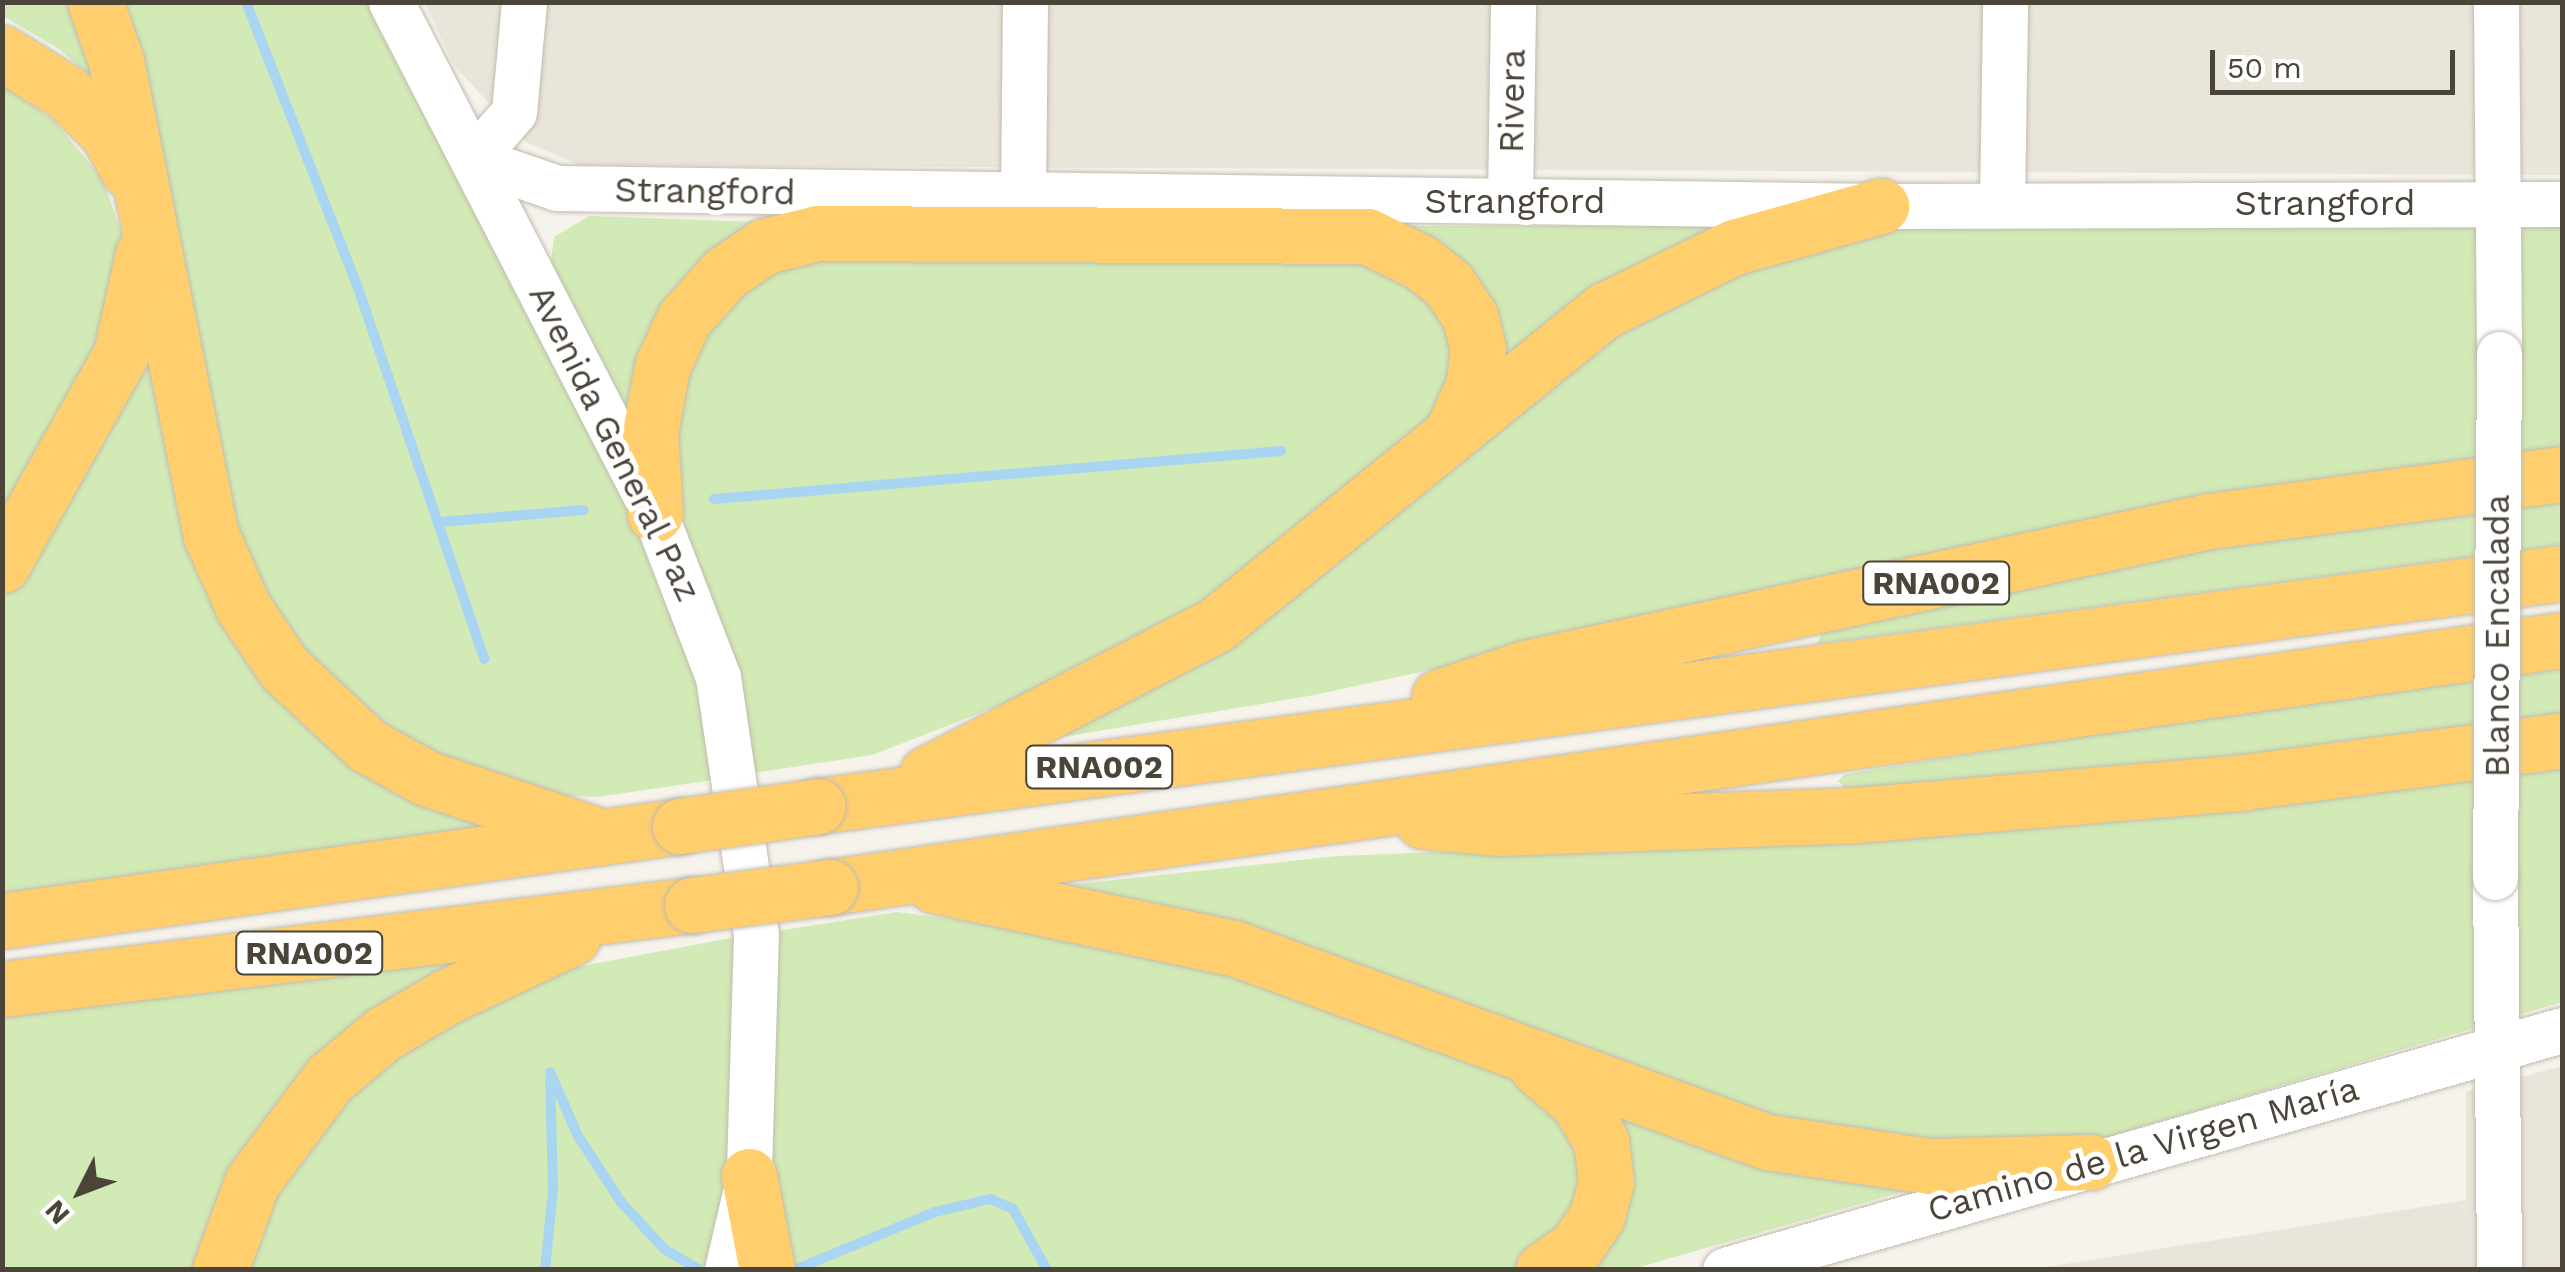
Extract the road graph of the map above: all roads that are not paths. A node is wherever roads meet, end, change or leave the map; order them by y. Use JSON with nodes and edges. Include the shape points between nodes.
{"nodes":[{"id":1,"x":95,"y":2,"type":"edge"},
{"id":2,"x":391,"y":2,"type":"edge"},
{"id":3,"x":524,"y":2,"type":"edge"},
{"id":4,"x":1025,"y":2,"type":"edge"},
{"id":5,"x":1513,"y":2,"type":"edge"},
{"id":6,"x":2004,"y":2,"type":"edge"},
{"id":7,"x":2496,"y":2,"type":"edge"},
{"id":8,"x":2,"y":53,"type":"edge"},
{"id":9,"x":473,"y":159,"type":"junction"},
{"id":10,"x":1023,"y":195,"type":"junction"},
{"id":11,"x":1510,"y":199,"type":"junction"},
{"id":12,"x":2002,"y":204,"type":"junction"},
{"id":13,"x":2494,"y":204,"type":"junction"},
{"id":14,"x":2562,"y":204,"type":"edge"},
{"id":15,"x":1881,"y":206,"type":"junction"},
{"id":16,"x":145,"y":208,"type":"junction"},
{"id":17,"x":792,"y":215,"type":"junction"},
{"id":18,"x":1374,"y":218,"type":"junction"},
{"id":19,"x":1452,"y":433,"type":"junction"},
{"id":20,"x":2562,"y":474,"type":"edge"},
{"id":21,"x":655,"y":514,"type":"junction"},
{"id":22,"x":2,"y":566,"type":"edge"},
{"id":23,"x":2562,"y":572,"type":"edge"},
{"id":24,"x":2562,"y":640,"type":"edge"},
{"id":25,"x":1320,"y":737,"type":"junction"},
{"id":26,"x":2562,"y":740,"type":"edge"},
{"id":27,"x":879,"y":797,"type":"junction"},
{"id":28,"x":1330,"y":813,"type":"junction"},
{"id":29,"x":604,"y":838,"type":"junction"},
{"id":30,"x":892,"y":877,"type":"junction"},
{"id":31,"x":616,"y":916,"type":"junction"},
{"id":32,"x":2,"y":921,"type":"edge"},
{"id":33,"x":2,"y":988,"type":"edge"},
{"id":34,"x":2562,"y":1030,"type":"edge"},
{"id":35,"x":2494,"y":1048,"type":"junction"},
{"id":36,"x":1520,"y":1053,"type":"junction"},
{"id":37,"x":2091,"y":1162,"type":"junction"},
{"id":38,"x":749,"y":1176,"type":"junction"},
{"id":39,"x":220,"y":1270,"type":"edge"},
{"id":40,"x":727,"y":1270,"type":"edge"},
{"id":41,"x":767,"y":1270,"type":"edge"},
{"id":42,"x":1543,"y":1270,"type":"edge"},
{"id":43,"x":1725,"y":1270,"type":"edge"},
{"id":44,"x":2499,"y":1270,"type":"edge"}],
"edges":[{"from":1,"to":16,"type":"highway","via":[[116,61]]},
{"from":2,"to":9,"type":"street","name":"Avenida General Paz"},
{"from":3,"to":9,"type":"street","via":[[514,112]]},
{"from":4,"to":10,"type":"street"},
{"from":5,"to":11,"type":"street","name":"Rivera"},
{"from":6,"to":12,"type":"street"},
{"from":7,"to":13,"type":"street","name":"Blanco Encalada"},
{"from":8,"to":16,"type":"highway","via":[[67,93],[107,132]]},
{"from":9,"to":17,"type":"street","name":"Strangford","via":[[557,188]]},
{"from":9,"to":21,"type":"street","name":"Avenida General Paz"},
{"from":10,"to":17,"type":"street","name":"Strangford"},
{"from":10,"to":18,"type":"street","name":"Strangford"},
{"from":11,"to":15,"type":"street","name":"Strangford"},
{"from":11,"to":18,"type":"street","name":"Strangford"},
{"from":12,"to":13,"type":"street","name":"Strangford"},
{"from":12,"to":15,"type":"street","name":"Strangford"},
{"from":13,"to":14,"type":"street","name":"Strangford"},
{"from":13,"to":35,"type":"street","name":"Blanco Encalada","bridge":true},
{"from":15,"to":19,"type":"highway","via":[[1752,241],[1643,288],[1572,335]]},
{"from":16,"to":22,"type":"highway","via":[[121,354]]},
{"from":16,"to":29,"type":"highway","via":[[211,535],[243,607],[284,668],[368,746],[426,778]]},
{"from":17,"to":18,"type":"highway","via":[[818,232]]},
{"from":17,"to":21,"type":"highway","via":[[725,273],[684,320],[662,367],[650,432]]},
{"from":18,"to":19,"type":"highway","via":[[1448,284],[1470,317],[1478,348],[1474,383]]},
{"from":19,"to":27,"type":"highway","via":[[1217,624]]},
{"from":20,"to":25,"type":"highway","number":"RNA002","via":[[2209,521],[1525,668]]},
{"from":21,"to":38,"type":"street","name":"Avenida General Paz","via":[[718,678],[746,856],[756,934]]},
{"from":23,"to":25,"type":"highway","number":"RNA002"},
{"from":24,"to":28,"type":"highway","number":"RNA002"},
{"from":25,"to":27,"type":"highway","number":"RNA002"},
{"from":26,"to":28,"type":"highway","number":"RNA002","via":[[2244,782],[1855,816],[1498,828]]},
{"from":27,"to":29,"type":"highway","number":"RNA002","bridge":true},
{"from":28,"to":30,"type":"highway","number":"RNA002"},
{"from":29,"to":32,"type":"highway","number":"RNA002"},
{"from":30,"to":31,"type":"highway","number":"RNA002","bridge":true},
{"from":30,"to":36,"type":"highway","via":[[1234,948]]},
{"from":31,"to":33,"type":"highway","number":"RNA002"},
{"from":31,"to":39,"type":"highway","via":[[446,996],[329,1079],[252,1182]]},
{"from":34,"to":35,"type":"street","name":"Camino de la Virgen María"},
{"from":35,"to":37,"type":"street","name":"Camino de la Virgen María"},
{"from":35,"to":44,"type":"street","name":"Blanco Encalada"},
{"from":36,"to":37,"type":"highway","via":[[1767,1142],[1849,1158],[1930,1166]]},
{"from":36,"to":42,"type":"highway","via":[[1578,1102],[1601,1141],[1606,1182],[1597,1216],[1576,1246]]},
{"from":37,"to":43,"type":"street","name":"Camino de la Virgen María"},
{"from":38,"to":40,"type":"street","name":"Avenida General Paz"},
{"from":38,"to":41,"type":"highway"}]}
